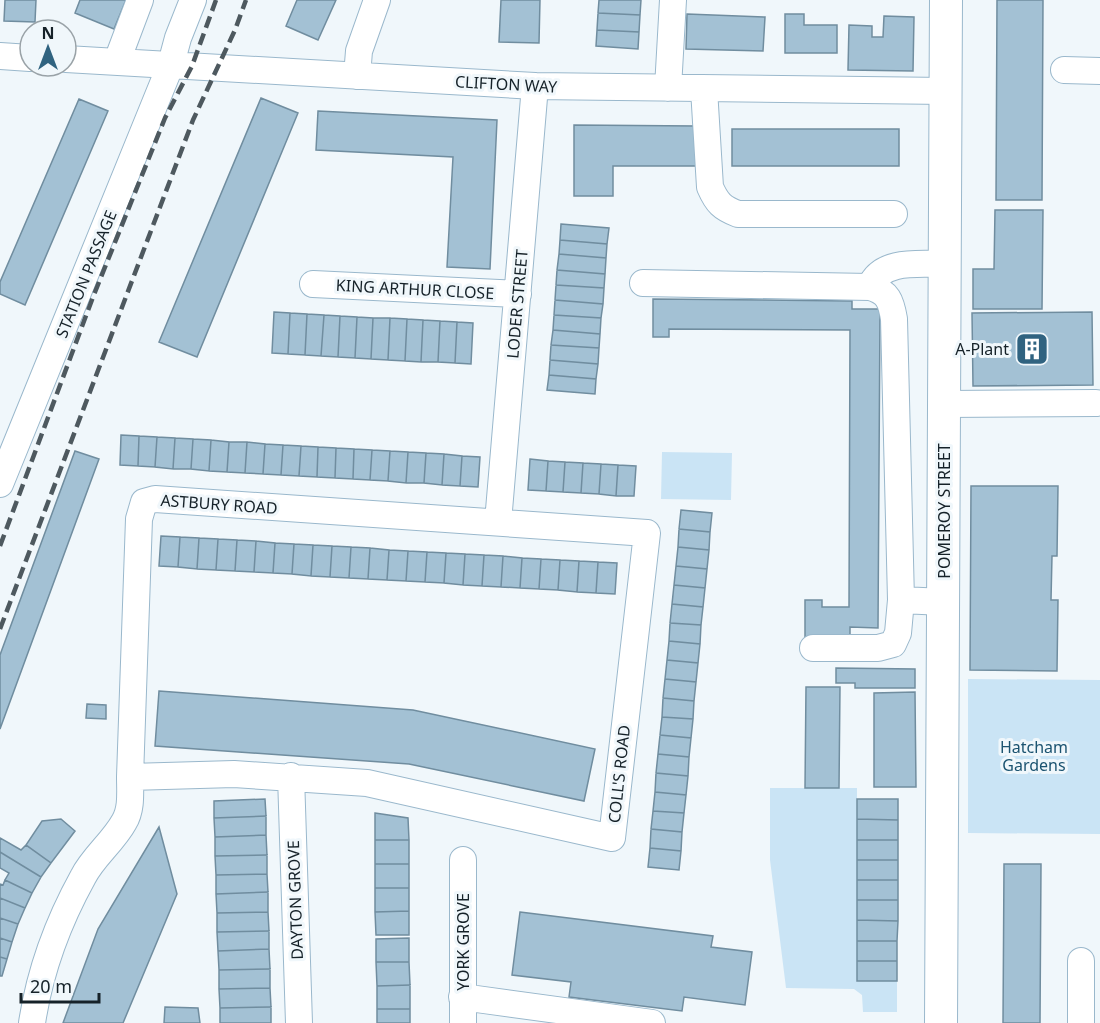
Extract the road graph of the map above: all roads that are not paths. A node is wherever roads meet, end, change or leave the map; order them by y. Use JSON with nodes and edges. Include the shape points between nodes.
{"nodes":[{"id":1,"x":140,"y":0,"type":"edge"},
{"id":2,"x":193,"y":0,"type":"edge"},
{"id":3,"x":377,"y":0,"type":"edge"},
{"id":4,"x":673,"y":0,"type":"edge"},
{"id":5,"x":946,"y":0,"type":"edge"},
{"id":6,"x":0,"y":56,"type":"edge"},
{"id":7,"x":18,"y":57,"type":"edge"},
{"id":8,"x":78,"y":59,"type":"edge"},
{"id":9,"x":117,"y":61,"type":"junction"},
{"id":10,"x":171,"y":64,"type":"junction"},
{"id":11,"x":1064,"y":70,"type":"dead end"},
{"id":12,"x":1100,"y":70,"type":"edge"},
{"id":13,"x":357,"y":76,"type":"junction"},
{"id":14,"x":535,"y":86,"type":"junction"},
{"id":15,"x":668,"y":88,"type":"junction"},
{"id":16,"x":704,"y":89,"type":"junction"},
{"id":17,"x":946,"y":91,"type":"junction"},
{"id":18,"x":894,"y":214,"type":"dead end"},
{"id":19,"x":944,"y":264,"type":"junction"},
{"id":20,"x":643,"y":283,"type":"dead end"},
{"id":21,"x":313,"y":284,"type":"dead end"},
{"id":22,"x":870,"y":287,"type":"junction"},
{"id":23,"x":518,"y":294,"type":"junction"},
{"id":24,"x":1095,"y":403,"type":"dead end"},
{"id":25,"x":944,"y":404,"type":"junction"},
{"id":26,"x":0,"y":484,"type":"edge"},
{"id":27,"x":498,"y":522,"type":"junction"},
{"id":28,"x":901,"y":600,"type":"junction"},
{"id":29,"x":944,"y":602,"type":"junction"},
{"id":30,"x":813,"y":648,"type":"dead end"},
{"id":31,"x":291,"y":776,"type":"junction"},
{"id":32,"x":130,"y":777,"type":"junction"},
{"id":33,"x":463,"y":860,"type":"dead end"},
{"id":34,"x":1081,"y":961,"type":"dead end"},
{"id":35,"x":462,"y":997,"type":"junction"},
{"id":36,"x":33,"y":1023,"type":"edge"},
{"id":37,"x":299,"y":1023,"type":"edge"},
{"id":38,"x":463,"y":1023,"type":"edge"},
{"id":39,"x":652,"y":1023,"type":"edge"},
{"id":40,"x":941,"y":1023,"type":"edge"},
{"id":41,"x":1081,"y":1023,"type":"edge"}],
"edges":[{"from":1,"to":9,"type":"street"},
{"from":2,"to":10,"type":"street","name":"STATION PASSAGE"},
{"from":3,"to":13,"type":"street","via":[[359,51]]},
{"from":4,"to":15,"type":"street"},
{"from":5,"to":17,"type":"main road","name":"POMEROY STREET"},
{"from":6,"to":7,"type":"street"},
{"from":8,"to":9,"type":"street","name":"CLIFTON WAY"},
{"from":9,"to":10,"type":"street","name":"CLIFTON WAY"},
{"from":10,"to":13,"type":"street","name":"CLIFTON WAY"},
{"from":10,"to":26,"type":"street","name":"STATION PASSAGE"},
{"from":11,"to":12,"type":"street"},
{"from":13,"to":14,"type":"street","name":"CLIFTON WAY"},
{"from":14,"to":15,"type":"street","name":"CLIFTON WAY"},
{"from":14,"to":23,"type":"street","name":"LODER STREET"},
{"from":15,"to":16,"type":"street","name":"CLIFTON WAY"},
{"from":16,"to":17,"type":"street","name":"CLIFTON WAY"},
{"from":16,"to":18,"type":"street","via":[[710,187],[725,209],[738,214]]},
{"from":17,"to":19,"type":"main road","name":"POMEROY STREET"},
{"from":19,"to":22,"type":"street","via":[[888,268],[874,277]]},
{"from":19,"to":25,"type":"main road","name":"POMEROY STREET"},
{"from":20,"to":22,"type":"street"},
{"from":21,"to":23,"type":"street","name":"KING ARTHUR CLOSE"},
{"from":22,"to":28,"type":"street","via":[[883,291],[891,302],[894,319]]},
{"from":23,"to":27,"type":"street","name":"LODER STREET"},
{"from":24,"to":25,"type":"street"},
{"from":25,"to":29,"type":"main road","name":"POMEROY STREET"},
{"from":27,"to":31,"type":"street","name":"COLL'S ROAD","via":[[647,532],[612,838],[367,783]]},
{"from":27,"to":32,"type":"street","name":"ASTBURY ROAD","via":[[155,499],[144,502],[139,519]]},
{"from":28,"to":29,"type":"street"},
{"from":28,"to":30,"type":"street","via":[[893,644],[878,648]]},
{"from":29,"to":40,"type":"main road","name":"POMEROY STREET"},
{"from":31,"to":32,"type":"street"},
{"from":31,"to":37,"type":"street","name":"DAYTON GROVE"},
{"from":32,"to":36,"type":"street","name":"ASTBURY ROAD","via":[[130,804],[125,821],[84,873],[59,922],[39,981]]},
{"from":33,"to":35,"type":"street","name":"YORK GROVE"},
{"from":34,"to":41,"type":"street"},
{"from":35,"to":38,"type":"street","name":"YORK GROVE"},
{"from":35,"to":39,"type":"street"}]}
